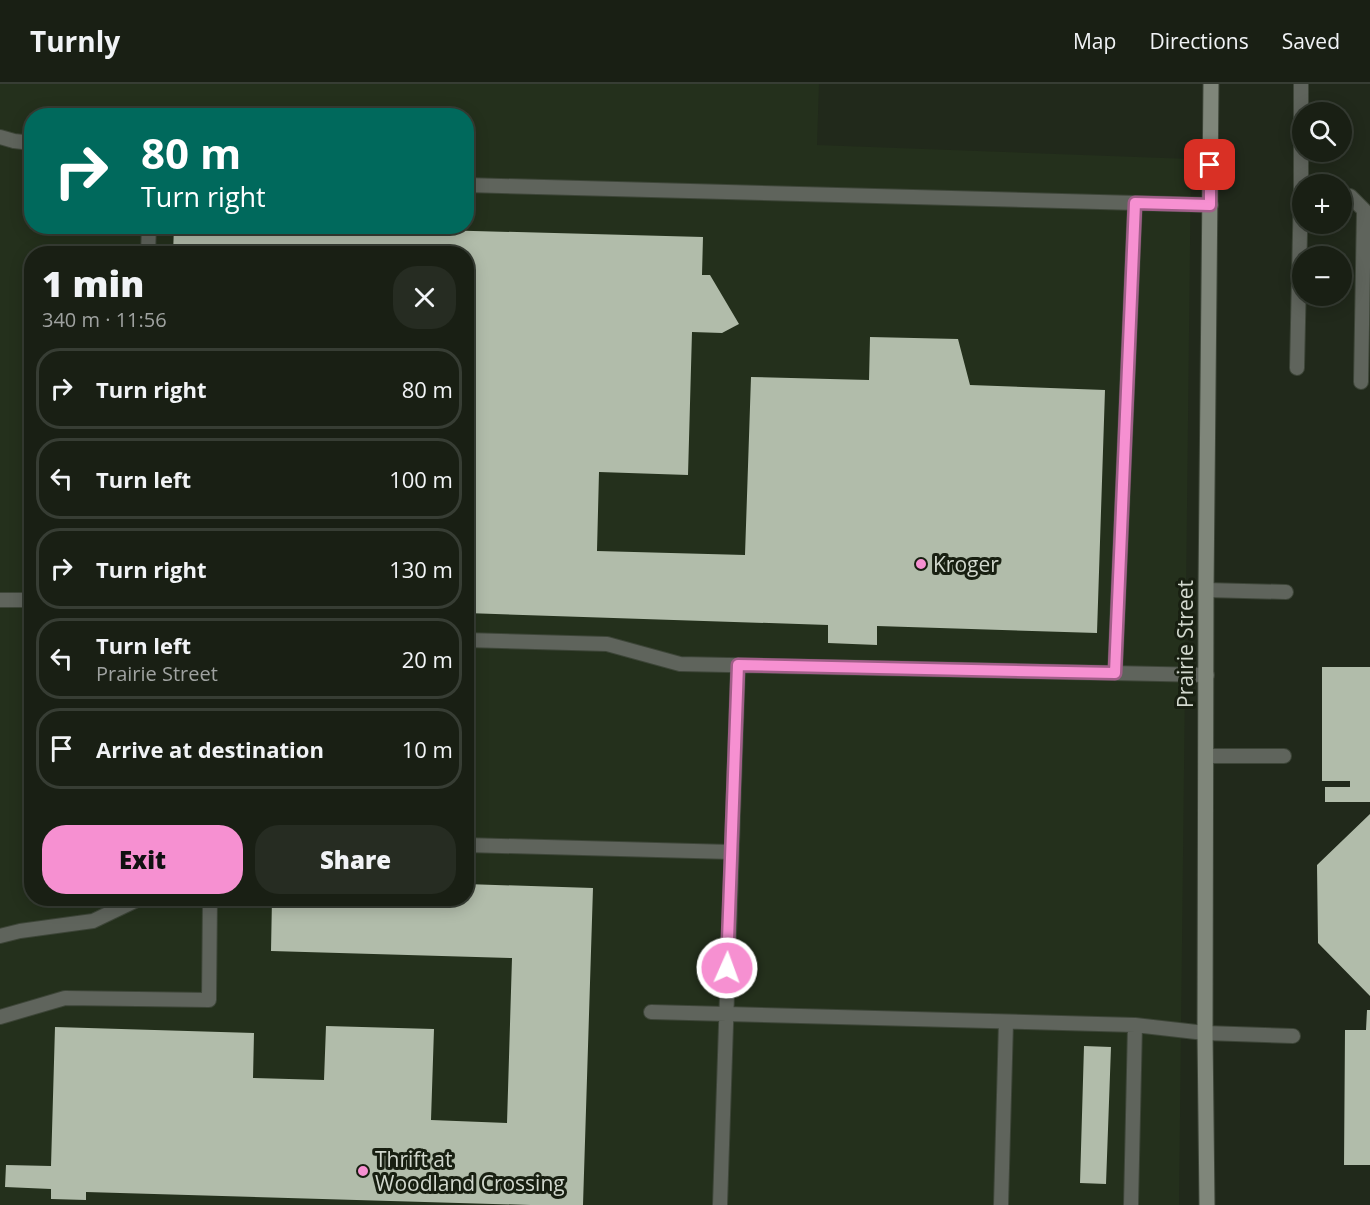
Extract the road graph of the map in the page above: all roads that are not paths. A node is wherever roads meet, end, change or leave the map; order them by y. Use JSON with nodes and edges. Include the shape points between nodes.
{"nodes":[{"id":1,"x":1211,"y":84,"type":"edge"},
{"id":2,"x":1301,"y":84,"type":"edge"},
{"id":3,"x":0,"y":137,"type":"edge"},
{"id":4,"x":24,"y":142,"type":"edge"},
{"id":5,"x":1301,"y":174,"type":"edge"},
{"id":6,"x":474,"y":185,"type":"edge"},
{"id":7,"x":1352,"y":198,"type":"edge"},
{"id":8,"x":1135,"y":203,"type":"junction"},
{"id":9,"x":1210,"y":205,"type":"junction"},
{"id":10,"x":1300,"y":234,"type":"edge"},
{"id":11,"x":1297,"y":368,"type":"dead end"},
{"id":12,"x":1361,"y":382,"type":"dead end"},
{"id":13,"x":1206,"y":590,"type":"junction"},
{"id":14,"x":1286,"y":592,"type":"dead end"},
{"id":15,"x":0,"y":600,"type":"edge"},
{"id":16,"x":24,"y":600,"type":"edge"},
{"id":17,"x":474,"y":640,"type":"edge"},
{"id":18,"x":738,"y":665,"type":"junction"},
{"id":19,"x":1115,"y":673,"type":"junction"},
{"id":20,"x":1207,"y":675,"type":"junction"},
{"id":21,"x":1206,"y":756,"type":"junction"},
{"id":22,"x":1284,"y":756,"type":"dead end"},
{"id":23,"x":474,"y":845,"type":"edge"},
{"id":24,"x":731,"y":852,"type":"junction"},
{"id":25,"x":124,"y":906,"type":"edge"},
{"id":26,"x":210,"y":906,"type":"edge"},
{"id":27,"x":0,"y":936,"type":"edge"},
{"id":28,"x":651,"y":1012,"type":"dead end"},
{"id":29,"x":726,"y":1014,"type":"junction"},
{"id":30,"x":0,"y":1017,"type":"edge"},
{"id":31,"x":1006,"y":1022,"type":"junction"},
{"id":32,"x":1135,"y":1025,"type":"junction"},
{"id":33,"x":1205,"y":1033,"type":"junction"},
{"id":34,"x":1293,"y":1036,"type":"dead end"},
{"id":35,"x":720,"y":1205,"type":"edge"},
{"id":36,"x":1001,"y":1205,"type":"edge"},
{"id":37,"x":1131,"y":1205,"type":"edge"},
{"id":38,"x":1207,"y":1205,"type":"edge"}],
"edges":[{"from":1,"to":9,"type":"main road","name":"Prairie Street"},
{"from":2,"to":5,"type":"lane"},
{"from":3,"to":4,"type":"lane"},
{"from":6,"to":8,"type":"lane"},
{"from":7,"to":12,"type":"lane","via":[[1364,210]]},
{"from":8,"to":9,"type":"lane"},
{"from":8,"to":19,"type":"lane"},
{"from":9,"to":13,"type":"main road","name":"Prairie Street"},
{"from":10,"to":11,"type":"lane"},
{"from":13,"to":14,"type":"lane"},
{"from":13,"to":20,"type":"main road","name":"Prairie Street"},
{"from":15,"to":16,"type":"lane"},
{"from":17,"to":18,"type":"lane","via":[[607,644],[680,664]]},
{"from":18,"to":19,"type":"lane"},
{"from":18,"to":24,"type":"lane"},
{"from":19,"to":20,"type":"lane"},
{"from":20,"to":21,"type":"main road","name":"Prairie Street"},
{"from":21,"to":22,"type":"lane"},
{"from":21,"to":33,"type":"main road","name":"Prairie Street"},
{"from":23,"to":24,"type":"lane"},
{"from":24,"to":29,"type":"lane"},
{"from":25,"to":27,"type":"lane","via":[[93,921]]},
{"from":26,"to":30,"type":"lane","via":[[209,1000],[65,998]]},
{"from":28,"to":29,"type":"lane"},
{"from":29,"to":31,"type":"lane"},
{"from":29,"to":35,"type":"lane"},
{"from":31,"to":32,"type":"lane"},
{"from":31,"to":36,"type":"lane"},
{"from":32,"to":33,"type":"lane"},
{"from":32,"to":37,"type":"lane"},
{"from":33,"to":34,"type":"lane"},
{"from":33,"to":38,"type":"main road","name":"Prairie Street"}]}
